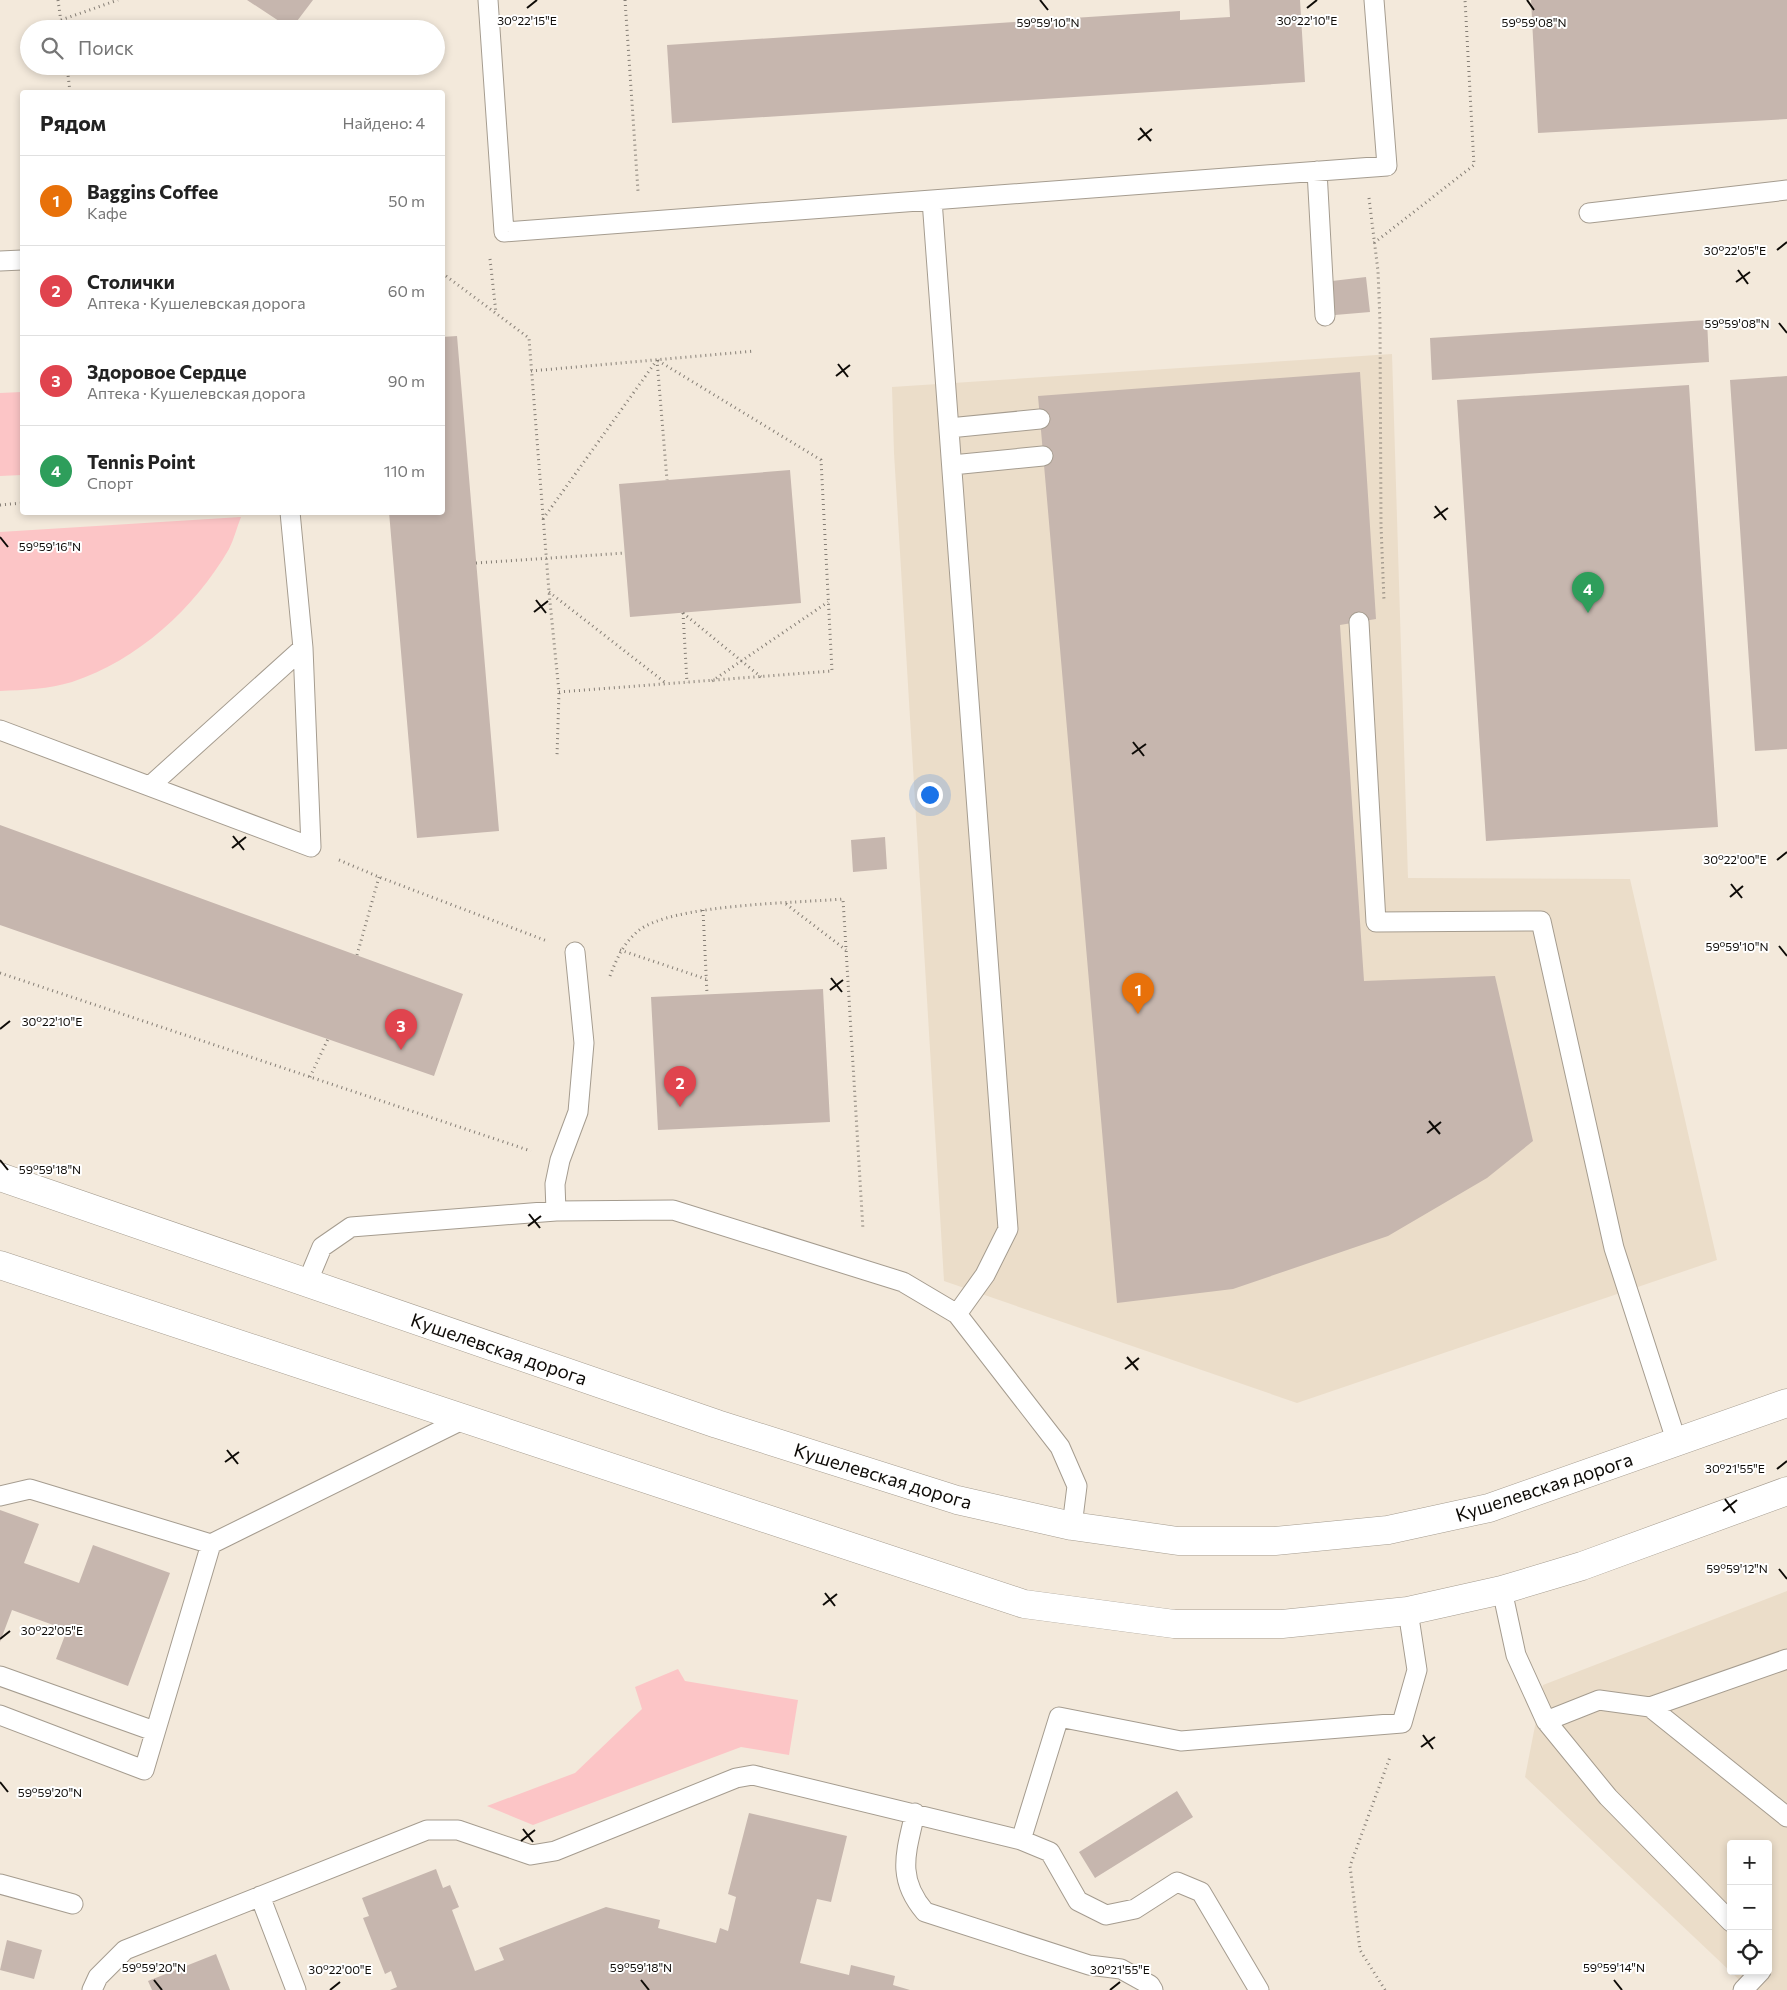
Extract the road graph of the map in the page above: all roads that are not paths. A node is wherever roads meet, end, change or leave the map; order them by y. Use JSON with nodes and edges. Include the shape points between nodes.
{"nodes":[{"id":1,"x":488,"y":0,"type":"edge"},
{"id":2,"x":1374,"y":0,"type":"edge"},
{"id":3,"x":1317,"y":171,"type":"junction"},
{"id":4,"x":1787,"y":190,"type":"edge"},
{"id":5,"x":932,"y":200,"type":"junction"},
{"id":6,"x":1589,"y":213,"type":"dead end"},
{"id":7,"x":20,"y":260,"type":"edge"},
{"id":8,"x":0,"y":261,"type":"edge"},
{"id":9,"x":1326,"y":316,"type":"dead end"},
{"id":10,"x":1040,"y":419,"type":"dead end"},
{"id":11,"x":949,"y":428,"type":"junction"},
{"id":12,"x":1043,"y":456,"type":"dead end"},
{"id":13,"x":952,"y":465,"type":"junction"},
{"id":14,"x":290,"y":515,"type":"edge"},
{"id":15,"x":1359,"y":622,"type":"dead end"},
{"id":16,"x":303,"y":648,"type":"junction"},
{"id":17,"x":0,"y":730,"type":"edge"},
{"id":18,"x":150,"y":786,"type":"junction"},
{"id":19,"x":575,"y":952,"type":"road end"},
{"id":20,"x":0,"y":1177,"type":"edge"},
{"id":21,"x":556,"y":1211,"type":"junction"},
{"id":22,"x":0,"y":1265,"type":"edge"},
{"id":23,"x":308,"y":1283,"type":"junction"},
{"id":24,"x":957,"y":1314,"type":"junction"},
{"id":25,"x":1787,"y":1403,"type":"edge"},
{"id":26,"x":464,"y":1419,"type":"junction"},
{"id":27,"x":1677,"y":1443,"type":"junction"},
{"id":28,"x":1787,"y":1491,"type":"edge"},
{"id":29,"x":0,"y":1496,"type":"edge"},
{"id":30,"x":1072,"y":1526,"type":"junction"},
{"id":31,"x":211,"y":1544,"type":"junction"},
{"id":32,"x":1502,"y":1590,"type":"junction"},
{"id":33,"x":1408,"y":1612,"type":"junction"},
{"id":34,"x":1787,"y":1659,"type":"edge"},
{"id":35,"x":0,"y":1676,"type":"edge"},
{"id":36,"x":1650,"y":1707,"type":"junction"},
{"id":37,"x":0,"y":1715,"type":"edge"},
{"id":38,"x":1546,"y":1721,"type":"junction"},
{"id":39,"x":154,"y":1732,"type":"junction"},
{"id":40,"x":915,"y":1813,"type":"junction"},
{"id":41,"x":1787,"y":1817,"type":"edge"},
{"id":42,"x":1021,"y":1840,"type":"junction"},
{"id":43,"x":0,"y":1884,"type":"edge"},
{"id":44,"x":260,"y":1896,"type":"junction"},
{"id":45,"x":73,"y":1904,"type":"dead end"},
{"id":46,"x":1727,"y":1918,"type":"edge"},
{"id":47,"x":1757,"y":1975,"type":"edge"},
{"id":48,"x":92,"y":1990,"type":"edge"},
{"id":49,"x":296,"y":1990,"type":"edge"},
{"id":50,"x":1152,"y":1990,"type":"edge"},
{"id":51,"x":1259,"y":1990,"type":"edge"},
{"id":52,"x":1743,"y":1990,"type":"edge"}],
"edges":[{"from":1,"to":5,"type":"lane","via":[[504,232]]},
{"from":2,"to":3,"type":"lane","via":[[1387,166]]},
{"from":3,"to":5,"type":"lane"},
{"from":3,"to":9,"type":"lane"},
{"from":4,"to":6,"type":"lane"},
{"from":5,"to":11,"type":"lane"},
{"from":7,"to":8,"type":"lane"},
{"from":10,"to":11,"type":"lane"},
{"from":11,"to":13,"type":"lane"},
{"from":12,"to":13,"type":"lane"},
{"from":13,"to":24,"type":"lane","via":[[1008,1229],[984,1275]]},
{"from":14,"to":16,"type":"lane"},
{"from":15,"to":27,"type":"lane","via":[[1376,922],[1541,921],[1614,1248]]},
{"from":16,"to":18,"type":"lane"},
{"from":16,"to":18,"type":"lane","via":[[310,847]]},
{"from":17,"to":18,"type":"lane"},
{"from":19,"to":21,"type":"lane","via":[[584,1043],[578,1112],[560,1160],[555,1184]]},
{"from":20,"to":23,"type":"main road","name":"Кушелевская дорога"},
{"from":21,"to":23,"type":"lane","via":[[351,1227],[322,1247]]},
{"from":21,"to":24,"type":"lane","via":[[673,1210],[903,1282]]},
{"from":22,"to":26,"type":"main road"},
{"from":23,"to":30,"type":"main road","name":"Кушелевская дорога","via":[[717,1424],[957,1500]]},
{"from":24,"to":30,"type":"lane","via":[[1060,1447],[1076,1486]]},
{"from":25,"to":27,"type":"main road","name":"Кушелевская дорога"},
{"from":26,"to":31,"type":"lane"},
{"from":26,"to":33,"type":"main road","via":[[1024,1604],[1174,1624],[1282,1624]]},
{"from":27,"to":30,"type":"main road","name":"Кушелевская дорога","via":[[1489,1508],[1388,1530],[1275,1541],[1178,1541]]},
{"from":28,"to":32,"type":"main road","via":[[1582,1566]]},
{"from":29,"to":31,"type":"lane","via":[[30,1489]]},
{"from":31,"to":39,"type":"lane"},
{"from":32,"to":33,"type":"main road"},
{"from":32,"to":38,"type":"lane","via":[[1516,1655]]},
{"from":33,"to":42,"type":"lane","via":[[1417,1670],[1402,1723],[1182,1741],[1059,1717]]},
{"from":34,"to":36,"type":"lane"},
{"from":35,"to":39,"type":"lane"},
{"from":36,"to":38,"type":"lane","via":[[1599,1700]]},
{"from":36,"to":41,"type":"lane"},
{"from":37,"to":39,"type":"lane","via":[[144,1770]]},
{"from":38,"to":46,"type":"lane","via":[[1608,1796]]},
{"from":40,"to":42,"type":"lane"},
{"from":40,"to":44,"type":"lane","via":[[753,1775],[736,1778],[555,1851],[531,1855],[458,1830],[427,1830]]},
{"from":40,"to":50,"type":"lane","via":[[905,1859],[906,1880],[913,1898],[925,1912],[1089,1965],[1121,1968],[1150,1985]]},
{"from":42,"to":51,"type":"lane","via":[[1050,1852],[1078,1901],[1106,1915],[1134,1909],[1177,1882],[1202,1892]]},
{"from":43,"to":45,"type":"lane"},
{"from":44,"to":48,"type":"lane","via":[[125,1950],[98,1977]]},
{"from":44,"to":49,"type":"lane"},
{"from":47,"to":52,"type":"lane"}]}
